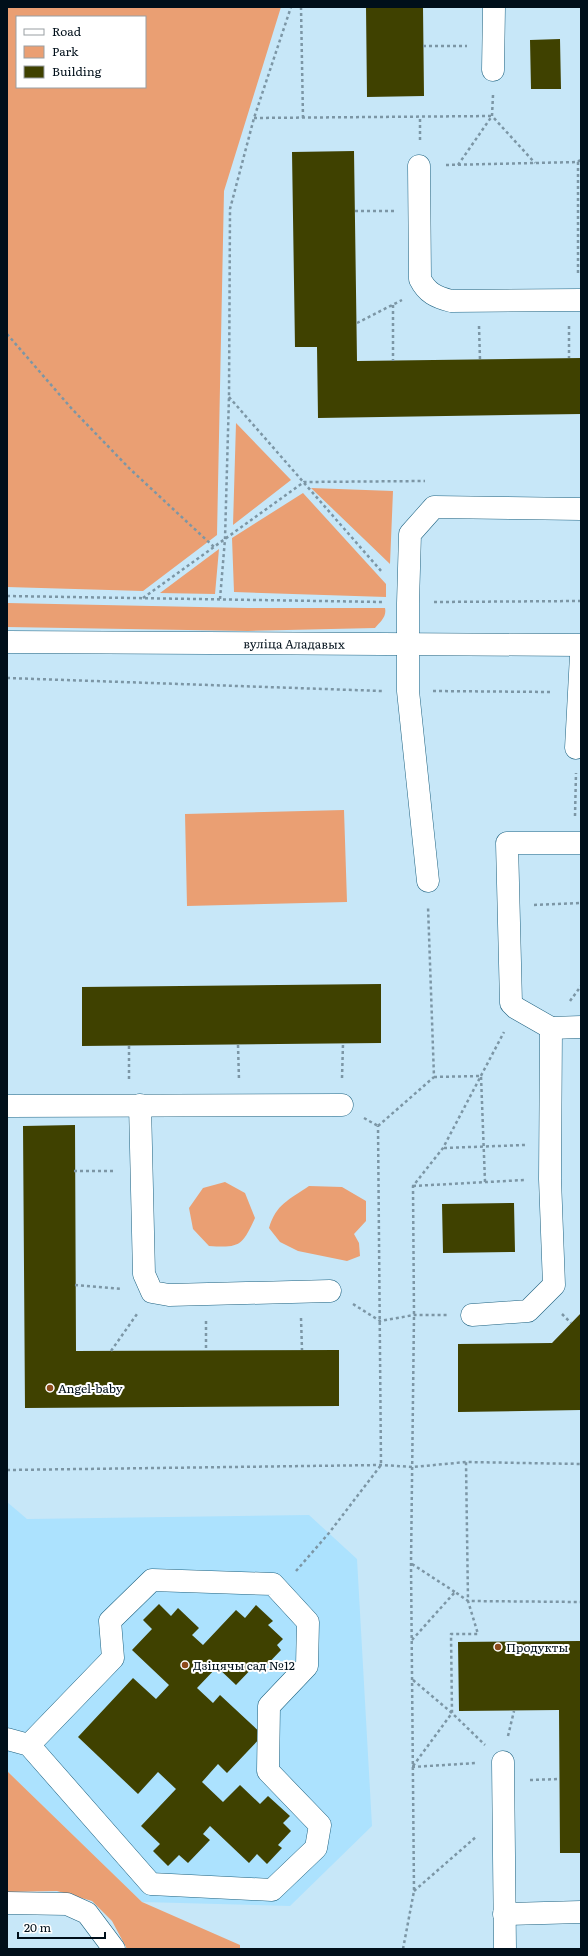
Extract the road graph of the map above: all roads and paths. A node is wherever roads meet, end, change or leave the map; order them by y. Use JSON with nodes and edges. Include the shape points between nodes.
{"nodes":[{"id":1,"x":291,"y":7,"type":"edge"},
{"id":2,"x":301,"y":7,"type":"edge"},
{"id":3,"x":494,"y":7,"type":"edge"},
{"id":4,"x":423,"y":46,"type":"dead end"},
{"id":5,"x":494,"y":46,"type":"junction"},
{"id":6,"x":493,"y":70,"type":"joint"},
{"id":7,"x":492,"y":116,"type":"junction"},
{"id":8,"x":254,"y":118,"type":"junction"},
{"id":9,"x":303,"y":118,"type":"junction"},
{"id":10,"x":581,"y":159,"type":"edge"},
{"id":11,"x":578,"y":162,"type":"junction"},
{"id":12,"x":536,"y":163,"type":"junction"},
{"id":13,"x":458,"y":165,"type":"junction"},
{"id":14,"x":419,"y":166,"type":"joint"},
{"id":15,"x":419,"y":210,"type":"junction"},
{"id":16,"x":355,"y":211,"type":"dead end"},
{"id":17,"x":424,"y":288,"type":"junction"},
{"id":18,"x":576,"y":300,"type":"edge"},
{"id":19,"x":479,"y":301,"type":"junction"},
{"id":20,"x":393,"y":304,"type":"junction"},
{"id":21,"x":357,"y":324,"type":"dead end"},
{"id":22,"x":7,"y":334,"type":"edge"},
{"id":23,"x":569,"y":358,"type":"dead end"},
{"id":24,"x":480,"y":360,"type":"dead end"},
{"id":25,"x":393,"y":361,"type":"dead end"},
{"id":26,"x":229,"y":396,"type":"junction"},
{"id":27,"x":304,"y":482,"type":"junction"},
{"id":28,"x":581,"y":509,"type":"edge"},
{"id":29,"x":225,"y":539,"type":"junction"},
{"id":30,"x":214,"y":547,"type":"junction"},
{"id":31,"x":7,"y":596,"type":"edge"},
{"id":32,"x":143,"y":598,"type":"junction"},
{"id":33,"x":220,"y":599,"type":"junction"},
{"id":34,"x":581,"y":601,"type":"edge"},
{"id":35,"x":408,"y":603,"type":"junction"},
{"id":36,"x":7,"y":642,"type":"edge"},
{"id":37,"x":407,"y":644,"type":"junction"},
{"id":38,"x":581,"y":645,"type":"edge"},
{"id":39,"x":581,"y":655,"type":"edge"},
{"id":40,"x":7,"y":678,"type":"edge"},
{"id":41,"x":408,"y":691,"type":"junction"},
{"id":42,"x":579,"y":692,"type":"junction"},
{"id":43,"x":576,"y":748,"type":"joint"},
{"id":44,"x":578,"y":843,"type":"edge"},
{"id":45,"x":428,"y":881,"type":"joint"},
{"id":46,"x":581,"y":903,"type":"edge"},
{"id":47,"x":509,"y":906,"type":"junction"},
{"id":48,"x":516,"y":1008,"type":"junction"},
{"id":49,"x":581,"y":1027,"type":"edge"},
{"id":50,"x":551,"y":1028,"type":"junction"},
{"id":51,"x":343,"y":1044,"type":"dead end"},
{"id":52,"x":238,"y":1045,"type":"dead end"},
{"id":53,"x":129,"y":1046,"type":"dead end"},
{"id":54,"x":481,"y":1076,"type":"junction"},
{"id":55,"x":434,"y":1077,"type":"junction"},
{"id":56,"x":135,"y":1105,"type":"junction"},
{"id":57,"x":240,"y":1105,"type":"junction"},
{"id":58,"x":342,"y":1105,"type":"joint"},
{"id":59,"x":7,"y":1106,"type":"edge"},
{"id":60,"x":550,"y":1144,"type":"junction"},
{"id":61,"x":484,"y":1146,"type":"junction"},
{"id":62,"x":443,"y":1148,"type":"junction"},
{"id":63,"x":74,"y":1171,"type":"dead end"},
{"id":64,"x":142,"y":1171,"type":"junction"},
{"id":65,"x":550,"y":1179,"type":"junction"},
{"id":66,"x":485,"y":1182,"type":"junction"},
{"id":67,"x":413,"y":1186,"type":"junction"},
{"id":68,"x":75,"y":1285,"type":"dead end"},
{"id":69,"x":330,"y":1291,"type":"joint"},
{"id":70,"x":152,"y":1292,"type":"junction"},
{"id":71,"x":300,"y":1292,"type":"junction"},
{"id":72,"x":414,"y":1315,"type":"junction"},
{"id":73,"x":472,"y":1315,"type":"joint"},
{"id":74,"x":380,"y":1320,"type":"junction"},
{"id":75,"x":302,"y":1350,"type":"dead end"},
{"id":76,"x":111,"y":1351,"type":"dead end"},
{"id":77,"x":466,"y":1462,"type":"junction"},
{"id":78,"x":581,"y":1464,"type":"edge"},
{"id":79,"x":381,"y":1465,"type":"junction"},
{"id":80,"x":413,"y":1467,"type":"junction"},
{"id":81,"x":7,"y":1470,"type":"edge"},
{"id":82,"x":411,"y":1564,"type":"junction"},
{"id":83,"x":279,"y":1590,"type":"junction"},
{"id":84,"x":455,"y":1592,"type":"junction"},
{"id":85,"x":468,"y":1601,"type":"junction"},
{"id":86,"x":581,"y":1602,"type":"edge"},
{"id":87,"x":412,"y":1640,"type":"junction"},
{"id":88,"x":413,"y":1680,"type":"junction"},
{"id":89,"x":452,"y":1713,"type":"junction"},
{"id":90,"x":7,"y":1739,"type":"edge"},
{"id":91,"x":29,"y":1745,"type":"junction"},
{"id":92,"x":503,"y":1762,"type":"junction"},
{"id":93,"x":412,"y":1767,"type":"junction"},
{"id":94,"x":502,"y":1815,"type":"junction"},
{"id":95,"x":414,"y":1891,"type":"junction"},
{"id":96,"x":7,"y":1903,"type":"edge"},
{"id":97,"x":581,"y":1912,"type":"edge"},
{"id":98,"x":504,"y":1914,"type":"junction"},
{"id":99,"x":114,"y":1949,"type":"edge"},
{"id":100,"x":403,"y":1949,"type":"edge"},
{"id":101,"x":504,"y":1949,"type":"edge"}],
"edges":[{"from":1,"to":8,"type":"path"},
{"from":2,"to":9,"type":"path"},
{"from":3,"to":5,"type":"street"},
{"from":4,"to":5,"type":"path"},
{"from":5,"to":6,"type":"street"},
{"from":6,"to":7,"type":"path"},
{"from":7,"to":9,"type":"path"},
{"from":7,"to":12,"type":"path"},
{"from":7,"to":13,"type":"path"},
{"from":8,"to":9,"type":"path"},
{"from":8,"to":26,"type":"path","via":[[230,209]]},
{"from":10,"to":11,"type":"path"},
{"from":11,"to":12,"type":"path"},
{"from":11,"to":18,"type":"path"},
{"from":12,"to":13,"type":"path"},
{"from":13,"to":14,"type":"path"},
{"from":14,"to":15,"type":"street"},
{"from":15,"to":16,"type":"path"},
{"from":15,"to":17,"type":"street","via":[[420,279]]},
{"from":17,"to":19,"type":"street","via":[[436,297],[450,301]]},
{"from":17,"to":20,"type":"path"},
{"from":18,"to":19,"type":"street"},
{"from":18,"to":23,"type":"path"},
{"from":19,"to":24,"type":"path"},
{"from":20,"to":21,"type":"path"},
{"from":20,"to":25,"type":"path"},
{"from":22,"to":30,"type":"path","via":[[72,409],[130,470]]},
{"from":26,"to":27,"type":"path"},
{"from":26,"to":29,"type":"path"},
{"from":27,"to":29,"type":"path"},
{"from":27,"to":35,"type":"path"},
{"from":28,"to":35,"type":"street","via":[[434,507],[410,534]]},
{"from":29,"to":30,"type":"path"},
{"from":29,"to":33,"type":"path"},
{"from":30,"to":32,"type":"path"},
{"from":31,"to":32,"type":"path"},
{"from":32,"to":33,"type":"path"},
{"from":33,"to":35,"type":"path"},
{"from":34,"to":35,"type":"path"},
{"from":35,"to":37,"type":"street"},
{"from":36,"to":37,"type":"street","name":"вуліца Аладавых"},
{"from":37,"to":38,"type":"street","name":"вуліца Аладавых"},
{"from":37,"to":41,"type":"street"},
{"from":39,"to":42,"type":"street"},
{"from":40,"to":41,"type":"path"},
{"from":41,"to":42,"type":"path"},
{"from":41,"to":45,"type":"street"},
{"from":42,"to":43,"type":"street"},
{"from":43,"to":44,"type":"path"},
{"from":44,"to":47,"type":"street","via":[[507,843]]},
{"from":45,"to":55,"type":"path"},
{"from":46,"to":47,"type":"path"},
{"from":47,"to":48,"type":"street","via":[[511,1004]]},
{"from":48,"to":50,"type":"street"},
{"from":48,"to":54,"type":"path"},
{"from":49,"to":50,"type":"street"},
{"from":50,"to":60,"type":"street"},
{"from":51,"to":58,"type":"path"},
{"from":52,"to":57,"type":"path"},
{"from":53,"to":56,"type":"path"},
{"from":54,"to":55,"type":"path"},
{"from":54,"to":61,"type":"path"},
{"from":54,"to":62,"type":"path"},
{"from":55,"to":74,"type":"path","via":[[378,1126]]},
{"from":56,"to":57,"type":"street"},
{"from":56,"to":59,"type":"street"},
{"from":56,"to":64,"type":"street"},
{"from":57,"to":58,"type":"street"},
{"from":60,"to":61,"type":"path"},
{"from":60,"to":65,"type":"street"},
{"from":61,"to":62,"type":"path"},
{"from":61,"to":66,"type":"path"},
{"from":62,"to":67,"type":"path"},
{"from":63,"to":64,"type":"path"},
{"from":64,"to":70,"type":"street","via":[[144,1274]]},
{"from":65,"to":66,"type":"path"},
{"from":65,"to":73,"type":"street","via":[[554,1285],[528,1311]]},
{"from":66,"to":67,"type":"path"},
{"from":67,"to":72,"type":"path"},
{"from":68,"to":70,"type":"path"},
{"from":69,"to":71,"type":"street"},
{"from":69,"to":74,"type":"path"},
{"from":70,"to":71,"type":"street","via":[[169,1295]]},
{"from":70,"to":76,"type":"path"},
{"from":71,"to":75,"type":"path"},
{"from":72,"to":73,"type":"path"},
{"from":72,"to":74,"type":"path"},
{"from":72,"to":80,"type":"path"},
{"from":74,"to":79,"type":"path"},
{"from":77,"to":78,"type":"path"},
{"from":77,"to":80,"type":"path"},
{"from":77,"to":85,"type":"path"},
{"from":79,"to":80,"type":"path"},
{"from":79,"to":81,"type":"path"},
{"from":79,"to":83,"type":"path","via":[[329,1534]]},
{"from":80,"to":82,"type":"path"},
{"from":82,"to":84,"type":"path"},
{"from":82,"to":87,"type":"path"},
{"from":83,"to":91,"type":"street","via":[[273,1584],[152,1580],[110,1621],[112,1658]]},
{"from":83,"to":91,"type":"street","via":[[308,1622],[307,1666],[269,1706],[268,1771],[320,1826],[316,1848],[272,1890],[151,1884]]},
{"from":84,"to":85,"type":"path"},
{"from":84,"to":87,"type":"path"},
{"from":85,"to":86,"type":"path"},
{"from":85,"to":89,"type":"path","via":[[478,1634],[451,1634]]},
{"from":87,"to":88,"type":"path"},
{"from":88,"to":89,"type":"path"},
{"from":88,"to":93,"type":"path"},
{"from":89,"to":92,"type":"path"},
{"from":89,"to":93,"type":"path"},
{"from":90,"to":91,"type":"street"},
{"from":92,"to":93,"type":"path"},
{"from":92,"to":94,"type":"street"},
{"from":93,"to":95,"type":"path"},
{"from":94,"to":95,"type":"path"},
{"from":94,"to":98,"type":"street"},
{"from":95,"to":100,"type":"path"},
{"from":96,"to":99,"type":"street","via":[[67,1904],[87,1913]]},
{"from":97,"to":98,"type":"street"},
{"from":98,"to":101,"type":"street"}]}
